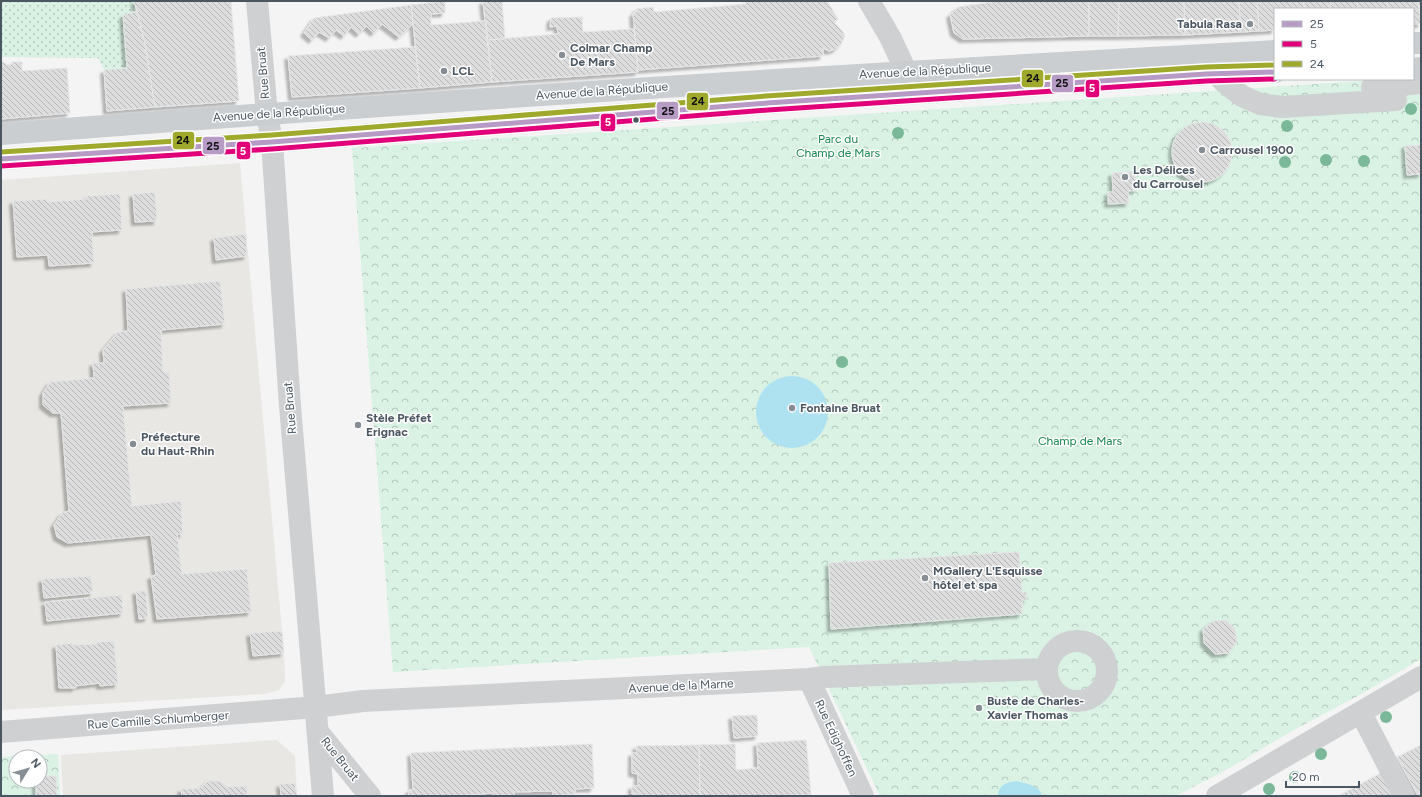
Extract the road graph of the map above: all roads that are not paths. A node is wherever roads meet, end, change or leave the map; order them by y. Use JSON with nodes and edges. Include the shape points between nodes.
{"nodes":[{"id":1,"x":257,"y":1,"type":"edge"},
{"id":2,"x":875,"y":1,"type":"edge"},
{"id":3,"x":1274,"y":51,"type":"edge"},
{"id":4,"x":906,"y":71,"type":"junction"},
{"id":5,"x":1274,"y":72,"type":"edge"},
{"id":6,"x":1216,"y":74,"type":"junction"},
{"id":7,"x":1421,"y":83,"type":"edge"},
{"id":8,"x":910,"y":93,"type":"junction"},
{"id":9,"x":1285,"y":94,"type":"dead end"},
{"id":10,"x":1396,"y":100,"type":"dead end"},
{"id":11,"x":267,"y":114,"type":"junction"},
{"id":12,"x":1,"y":134,"type":"edge"},
{"id":13,"x":272,"y":142,"type":"junction"},
{"id":14,"x":1,"y":159,"type":"edge"},
{"id":15,"x":1046,"y":669,"type":"dead end"},
{"id":16,"x":1421,"y":677,"type":"edge"},
{"id":17,"x":810,"y":679,"type":"junction"},
{"id":18,"x":316,"y":708,"type":"junction"},
{"id":19,"x":1360,"y":713,"type":"junction"},
{"id":20,"x":1,"y":732,"type":"edge"},
{"id":21,"x":318,"y":732,"type":"junction"},
{"id":22,"x":1225,"y":794,"type":"edge"},
{"id":23,"x":323,"y":796,"type":"edge"},
{"id":24,"x":370,"y":796,"type":"edge"},
{"id":25,"x":863,"y":796,"type":"edge"},
{"id":26,"x":1404,"y":796,"type":"edge"}],
"edges":[{"from":1,"to":11,"type":"street","name":"Rue Bruat"},
{"from":2,"to":4,"type":"street"},
{"from":3,"to":4,"type":"main road","name":"Avenue de la République"},
{"from":4,"to":8,"type":"street"},
{"from":4,"to":11,"type":"main road","name":"Avenue de la République"},
{"from":5,"to":6,"type":"main road","name":"Avenue de la République"},
{"from":6,"to":8,"type":"main road","name":"Avenue de la République"},
{"from":6,"to":10,"type":"street","via":[[1242,96],[1260,104],[1282,107]]},
{"from":7,"to":9,"type":"street"},
{"from":8,"to":13,"type":"main road","name":"Avenue de la République"},
{"from":11,"to":12,"type":"main road","name":"Avenue de la République"},
{"from":11,"to":13,"type":"street","name":"Rue Bruat"},
{"from":13,"to":14,"type":"main road","name":"Avenue de la République"},
{"from":13,"to":18,"type":"street","name":"Rue Bruat","via":[[290,406]]},
{"from":15,"to":17,"type":"street","name":"Avenue de la Marne"},
{"from":16,"to":19,"type":"street"},
{"from":17,"to":18,"type":"street","name":"Avenue de la Marne","via":[[363,701]]},
{"from":17,"to":25,"type":"street","name":"Rue Edighoffen"},
{"from":18,"to":20,"type":"street","name":"Rue Camille Schlumberger"},
{"from":18,"to":21,"type":"street","name":"Rue Bruat"},
{"from":19,"to":22,"type":"street"},
{"from":19,"to":26,"type":"street"},
{"from":21,"to":23,"type":"street"},
{"from":21,"to":24,"type":"street","name":"Rue Bruat"}]}
